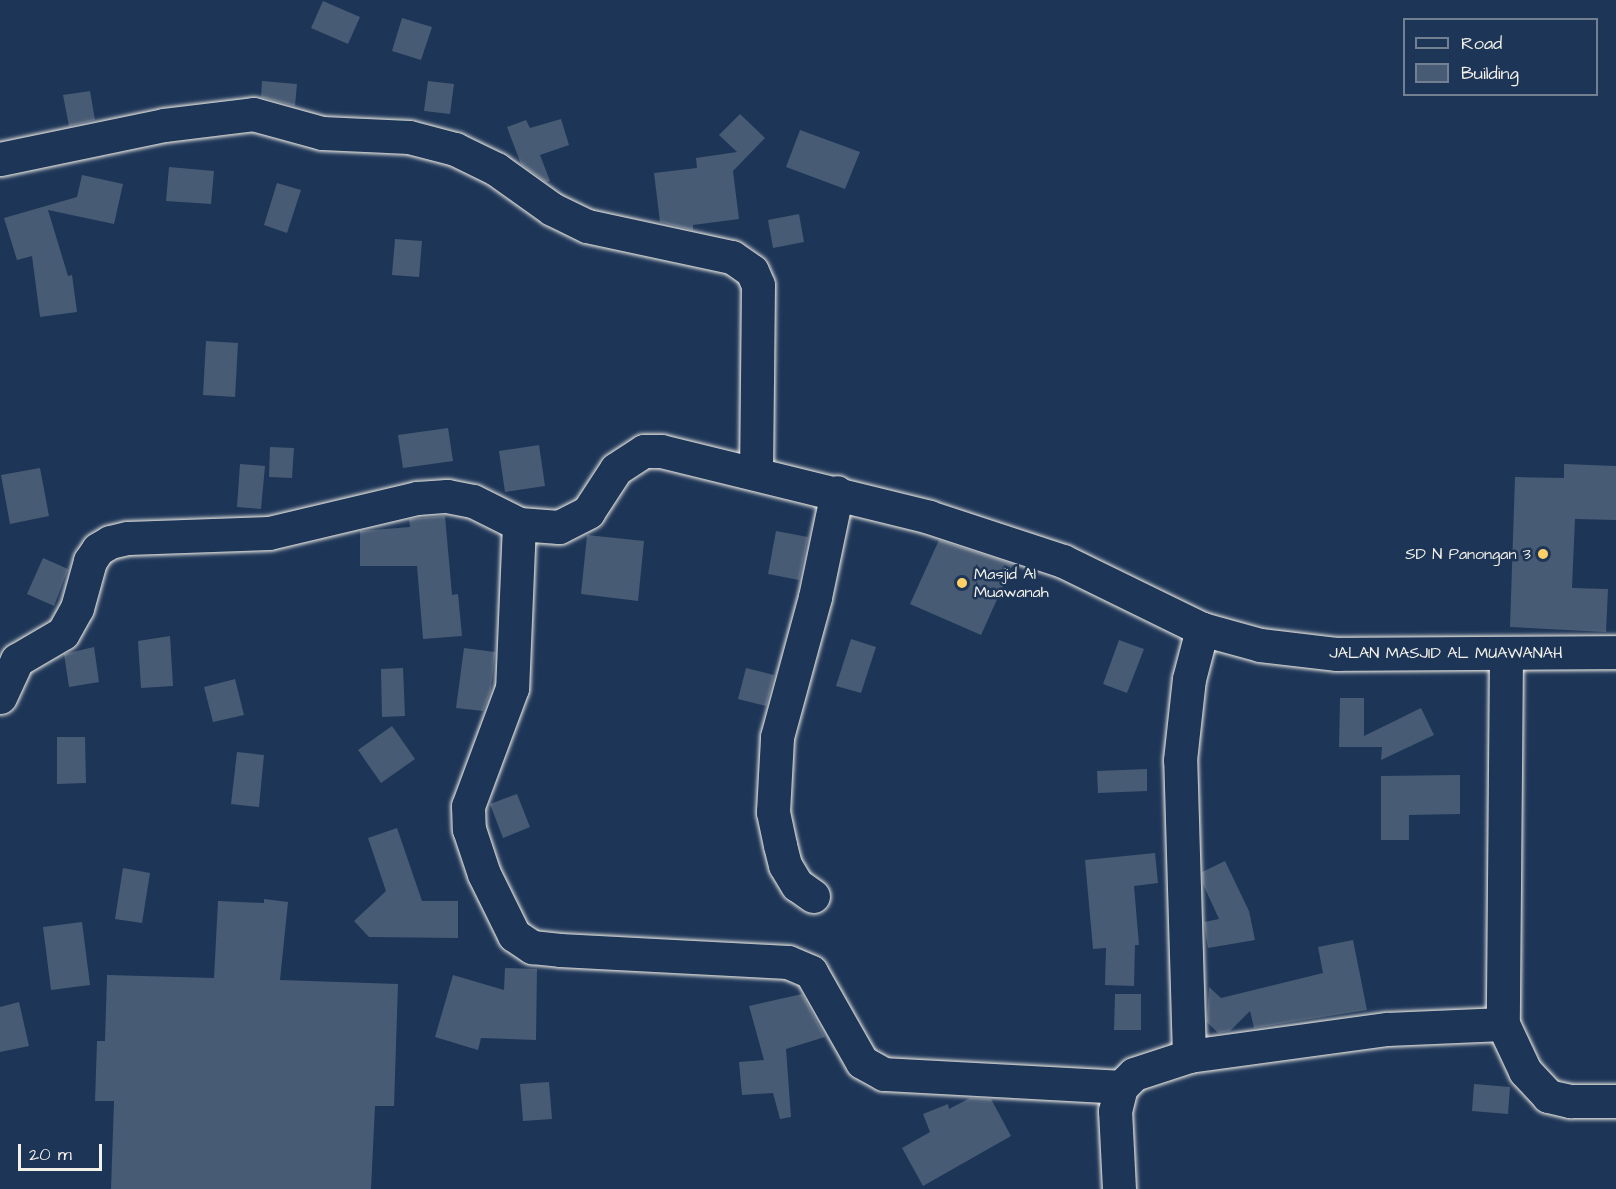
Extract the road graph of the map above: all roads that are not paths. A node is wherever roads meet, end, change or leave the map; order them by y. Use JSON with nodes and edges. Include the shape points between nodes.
{"nodes":[{"id":1,"x":0,"y":159,"type":"edge"},
{"id":2,"x":756,"y":473,"type":"junction"},
{"id":3,"x":837,"y":492,"type":"junction"},
{"id":4,"x":519,"y":524,"type":"junction"},
{"id":5,"x":1202,"y":629,"type":"junction"},
{"id":6,"x":1616,"y":652,"type":"edge"},
{"id":7,"x":1506,"y":655,"type":"junction"},
{"id":8,"x":0,"y":697,"type":"edge"},
{"id":9,"x":813,"y":896,"type":"dead end"},
{"id":10,"x":1503,"y":1024,"type":"junction"},
{"id":11,"x":1189,"y":1056,"type":"junction"},
{"id":12,"x":1121,"y":1087,"type":"junction"},
{"id":13,"x":1616,"y":1101,"type":"edge"},
{"id":14,"x":1119,"y":1189,"type":"edge"}],
"edges":[{"from":1,"to":2,"type":"street","via":[[164,125],[253,114],[322,133],[409,137],[455,149],[496,169],[552,209],[587,226],[732,257],[752,271],[758,285]]},
{"from":2,"to":3,"type":"street","name":"JALAN MASJID AL MUAWANAH"},
{"from":2,"to":4,"type":"street","name":"JALAN MASJID AL MUAWANAH","via":[[661,451],[644,451],[616,469],[588,512],[575,521],[549,528]]},
{"from":3,"to":5,"type":"street","name":"JALAN MASJID AL MUAWANAH","via":[[1063,561]]},
{"from":3,"to":9,"type":"street","via":[[815,597],[777,737],[773,812],[780,845],[785,866],[797,885]]},
{"from":4,"to":8,"type":"street","name":"JALAN MASJID AL MUAWANAH","via":[[472,501],[447,496],[417,498],[268,533],[110,542],[98,549],[90,561],[77,608],[63,633],[17,660]]},
{"from":4,"to":12,"type":"street","via":[[512,688],[468,806],[469,830],[484,874],[514,935],[532,947],[560,950],[788,963],[811,972],[862,1062],[884,1074]]},
{"from":5,"to":7,"type":"street","name":"JALAN MASJID AL MUAWANAH","via":[[1260,645],[1337,654]]},
{"from":5,"to":11,"type":"street","via":[[1189,680],[1180,760]]},
{"from":6,"to":7,"type":"street","name":"JALAN MASJID AL MUAWANAH"},
{"from":7,"to":10,"type":"street"},
{"from":10,"to":11,"type":"street","via":[[1387,1029]]},
{"from":10,"to":13,"type":"street","via":[[1525,1071],[1548,1096],[1570,1101]]},
{"from":11,"to":12,"type":"street","via":[[1134,1074]]},
{"from":12,"to":14,"type":"street","via":[[1115,1111]]}]}
